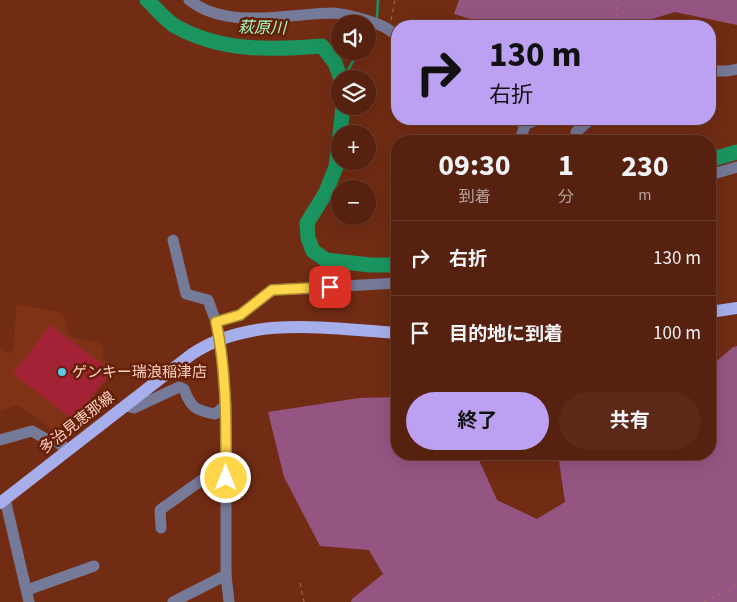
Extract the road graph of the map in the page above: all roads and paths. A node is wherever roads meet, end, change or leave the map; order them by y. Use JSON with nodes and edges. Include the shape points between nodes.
{"nodes":[{"id":1,"x":189,"y":0,"type":"edge"},
{"id":2,"x":395,"y":0,"type":"edge"},
{"id":3,"x":618,"y":0,"type":"edge"},
{"id":4,"x":394,"y":20,"type":"edge"},
{"id":5,"x":616,"y":20,"type":"edge"},
{"id":6,"x":391,"y":32,"type":"edge"},
{"id":7,"x":737,"y":69,"type":"edge"},
{"id":8,"x":716,"y":71,"type":"edge"},
{"id":9,"x":584,"y":125,"type":"edge"},
{"id":10,"x":576,"y":132,"type":"dead end"},
{"id":11,"x":737,"y":167,"type":"edge"},
{"id":12,"x":716,"y":173,"type":"edge"},
{"id":13,"x":173,"y":240,"type":"dead end"},
{"id":14,"x":391,"y":284,"type":"edge"},
{"id":15,"x":737,"y":308,"type":"edge"},
{"id":16,"x":716,"y":311,"type":"edge"},
{"id":17,"x":216,"y":322,"type":"junction"},
{"id":18,"x":391,"y":333,"type":"edge"},
{"id":19,"x":220,"y":339,"type":"junction"},
{"id":20,"x":226,"y":405,"type":"junction"},
{"id":21,"x":125,"y":406,"type":"junction"},
{"id":22,"x":0,"y":440,"type":"edge"},
{"id":23,"x":68,"y":450,"type":"junction"},
{"id":24,"x":226,"y":478,"type":"junction"},
{"id":25,"x":2,"y":497,"type":"edge"},
{"id":26,"x":161,"y":528,"type":"dead end"},
{"id":27,"x":94,"y":566,"type":"dead end"},
{"id":28,"x":226,"y":575,"type":"junction"},
{"id":29,"x":300,"y":583,"type":"dead end"},
{"id":30,"x":737,"y":585,"type":"edge"},
{"id":31,"x":27,"y":599,"type":"edge"},
{"id":32,"x":173,"y":602,"type":"edge"},
{"id":33,"x":229,"y":602,"type":"edge"},
{"id":34,"x":304,"y":602,"type":"edge"},
{"id":35,"x":704,"y":602,"type":"edge"}],
"edges":[{"from":1,"to":6,"type":"street","via":[[206,10],[249,18],[336,13],[385,27]]},
{"from":2,"to":4,"type":"path"},
{"from":3,"to":5,"type":"path"},
{"from":7,"to":8,"type":"street"},
{"from":9,"to":10,"type":"street"},
{"from":11,"to":12,"type":"street"},
{"from":13,"to":17,"type":"street","via":[[186,294],[208,300]]},
{"from":14,"to":17,"type":"street","via":[[272,290],[240,315]]},
{"from":15,"to":16,"type":"main road"},
{"from":17,"to":19,"type":"street"},
{"from":18,"to":19,"type":"main road","name":"多治見恵那線","via":[[264,328]]},
{"from":19,"to":20,"type":"street"},
{"from":19,"to":21,"type":"main road","name":"多治見恵那線","via":[[192,354]]},
{"from":20,"to":21,"type":"street","via":[[215,414],[198,411],[189,403],[184,389],[178,387],[134,408]]},
{"from":20,"to":24,"type":"street"},
{"from":21,"to":23,"type":"main road","name":"多治見恵那線"},
{"from":22,"to":23,"type":"street","via":[[32,431],[46,439],[52,438]]},
{"from":23,"to":25,"type":"main road","name":"多治見恵那線"},
{"from":24,"to":26,"type":"street","via":[[206,477],[160,510]]},
{"from":24,"to":28,"type":"street"},
{"from":25,"to":31,"type":"street"},
{"from":27,"to":31,"type":"street"},
{"from":28,"to":32,"type":"street"},
{"from":28,"to":33,"type":"street"},
{"from":29,"to":34,"type":"path"},
{"from":30,"to":35,"type":"path"}]}
